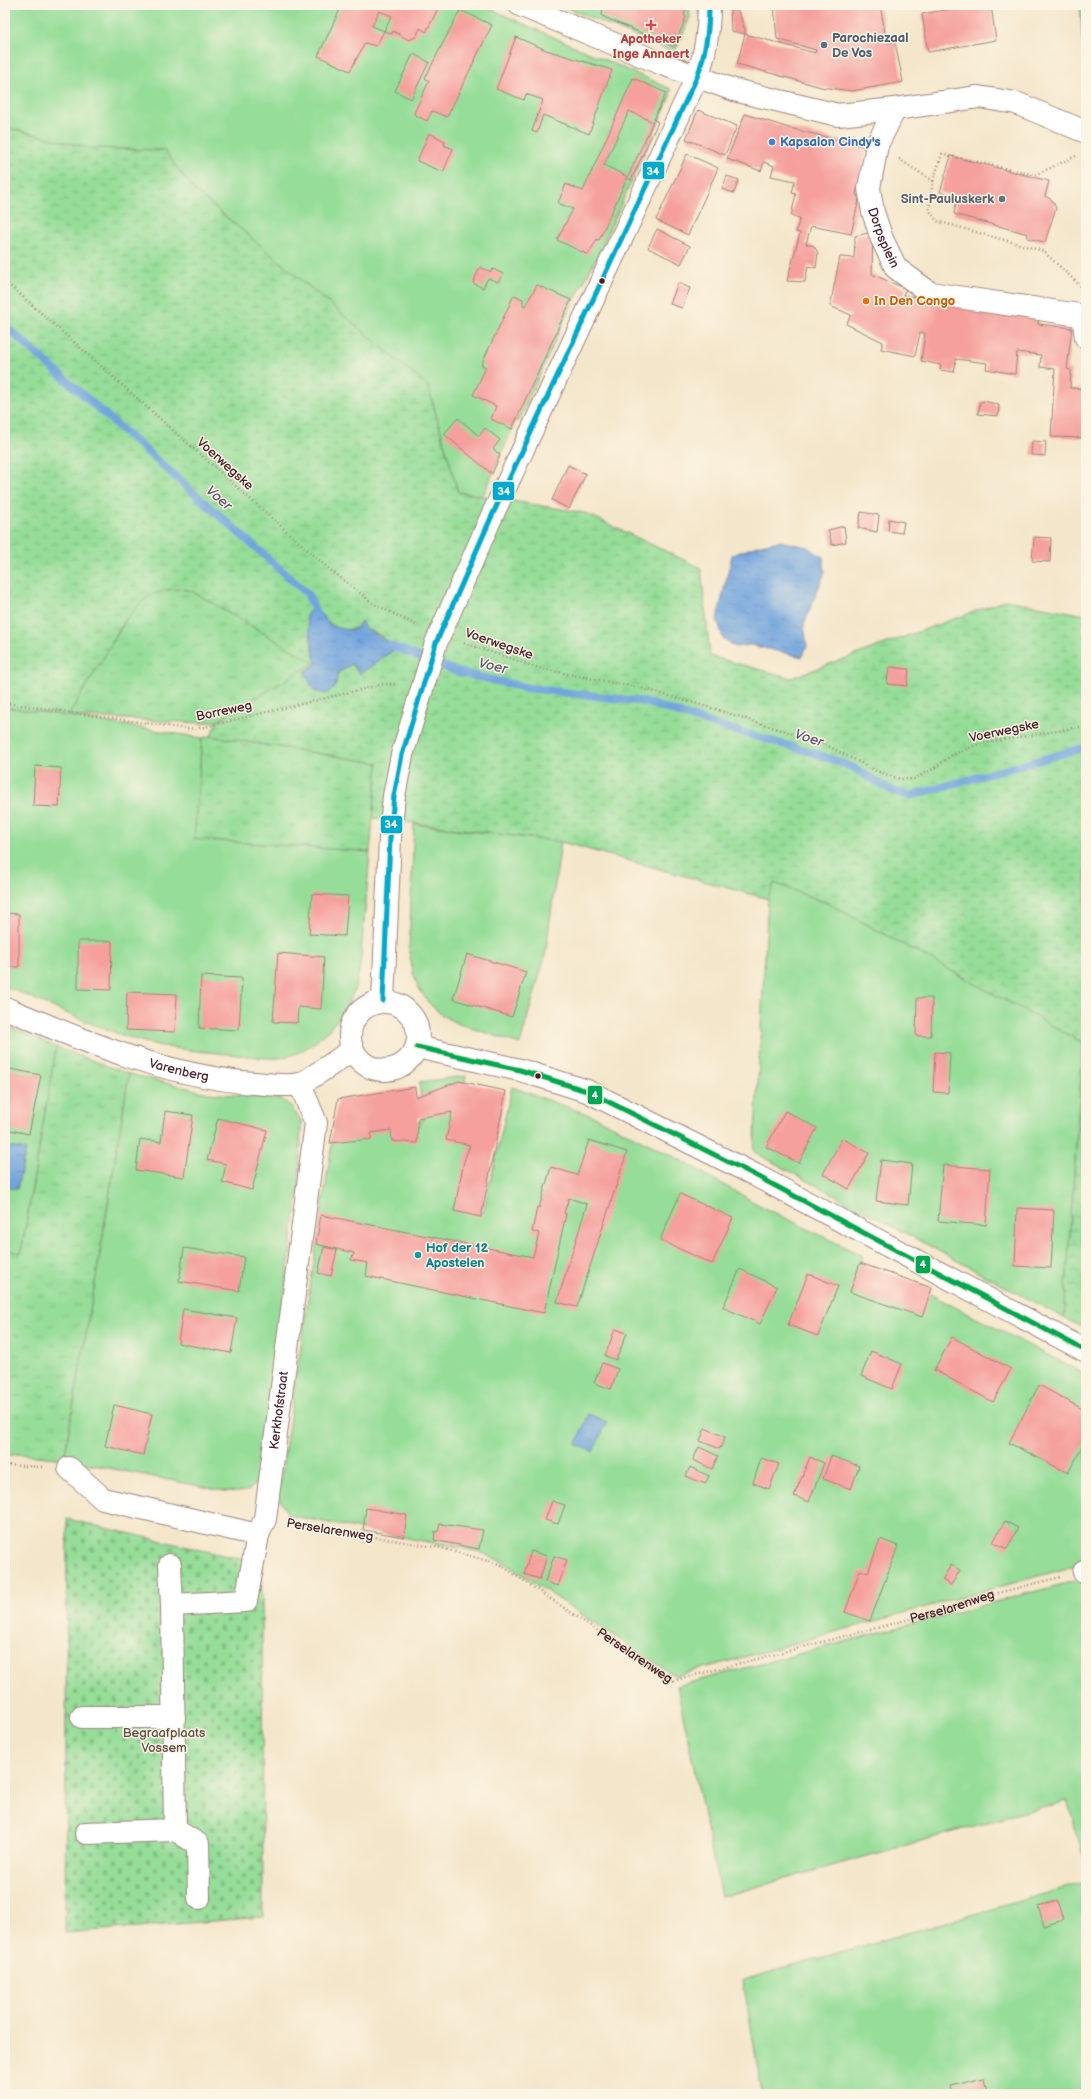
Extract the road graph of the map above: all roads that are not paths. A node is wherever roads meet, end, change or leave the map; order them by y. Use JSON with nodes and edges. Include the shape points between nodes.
{"nodes":[{"id":1,"x":520,"y":5,"type":"edge"},
{"id":2,"x":709,"y":5,"type":"edge"},
{"id":3,"x":697,"y":77,"type":"junction"},
{"id":4,"x":895,"y":109,"type":"junction"},
{"id":5,"x":1086,"y":132,"type":"edge"},
{"id":6,"x":1085,"y":316,"type":"edge"},
{"id":7,"x":1086,"y":338,"type":"edge"},
{"id":8,"x":383,"y":1001,"type":"junction"},
{"id":9,"x":5,"y":1008,"type":"edge"},
{"id":10,"x":417,"y":1047,"type":"junction"},
{"id":11,"x":353,"y":1050,"type":"junction"},
{"id":12,"x":300,"y":1084,"type":"junction"},
{"id":13,"x":1086,"y":1351,"type":"edge"},
{"id":14,"x":69,"y":1468,"type":"road end"},
{"id":15,"x":261,"y":1527,"type":"junction"},
{"id":16,"x":170,"y":1565,"type":"dead end"},
{"id":17,"x":172,"y":1604,"type":"junction"},
{"id":18,"x":82,"y":1717,"type":"dead end"},
{"id":19,"x":174,"y":1718,"type":"junction"},
{"id":20,"x":175,"y":1830,"type":"junction"},
{"id":21,"x":86,"y":1833,"type":"dead end"},
{"id":22,"x":199,"y":1898,"type":"dead end"}],
"edges":[{"from":1,"to":3,"type":"street"},
{"from":2,"to":3,"type":"street","via":[[706,46]]},
{"from":3,"to":4,"type":"street","via":[[734,90],[838,115]]},
{"from":3,"to":8,"type":"street","via":[[438,638],[423,680],[402,755],[394,796]]},
{"from":4,"to":5,"type":"street","via":[[978,97],[1016,103]]},
{"from":4,"to":6,"type":"street","name":"Dorpsplein","via":[[877,145],[869,188],[873,212],[882,239],[896,268],[930,293]]},
{"from":6,"to":7,"type":"street"},
{"from":8,"to":10,"type":"street","via":[[395,1003],[412,1015],[419,1036]]},
{"from":8,"to":11,"type":"street","via":[[373,1003],[355,1017],[350,1039]]},
{"from":9,"to":12,"type":"street","name":"Varenberg","via":[[126,1057],[168,1069],[240,1082]]},
{"from":10,"to":11,"type":"street","via":[[402,1065],[380,1070],[359,1059]]},
{"from":10,"to":13,"type":"street","via":[[520,1070],[587,1092],[755,1175]]},
{"from":11,"to":12,"type":"street"},
{"from":12,"to":15,"type":"street","name":"Kerkhofstraat","via":[[316,1123]]},
{"from":14,"to":15,"type":"street","via":[[103,1499]]},
{"from":15,"to":17,"type":"street","name":"Kerkhofstraat","via":[[246,1601]]},
{"from":16,"to":17,"type":"street"},
{"from":17,"to":19,"type":"street"},
{"from":18,"to":19,"type":"street"},
{"from":19,"to":20,"type":"street"},
{"from":20,"to":21,"type":"street"},
{"from":20,"to":22,"type":"street","via":[[198,1844]]}]}
